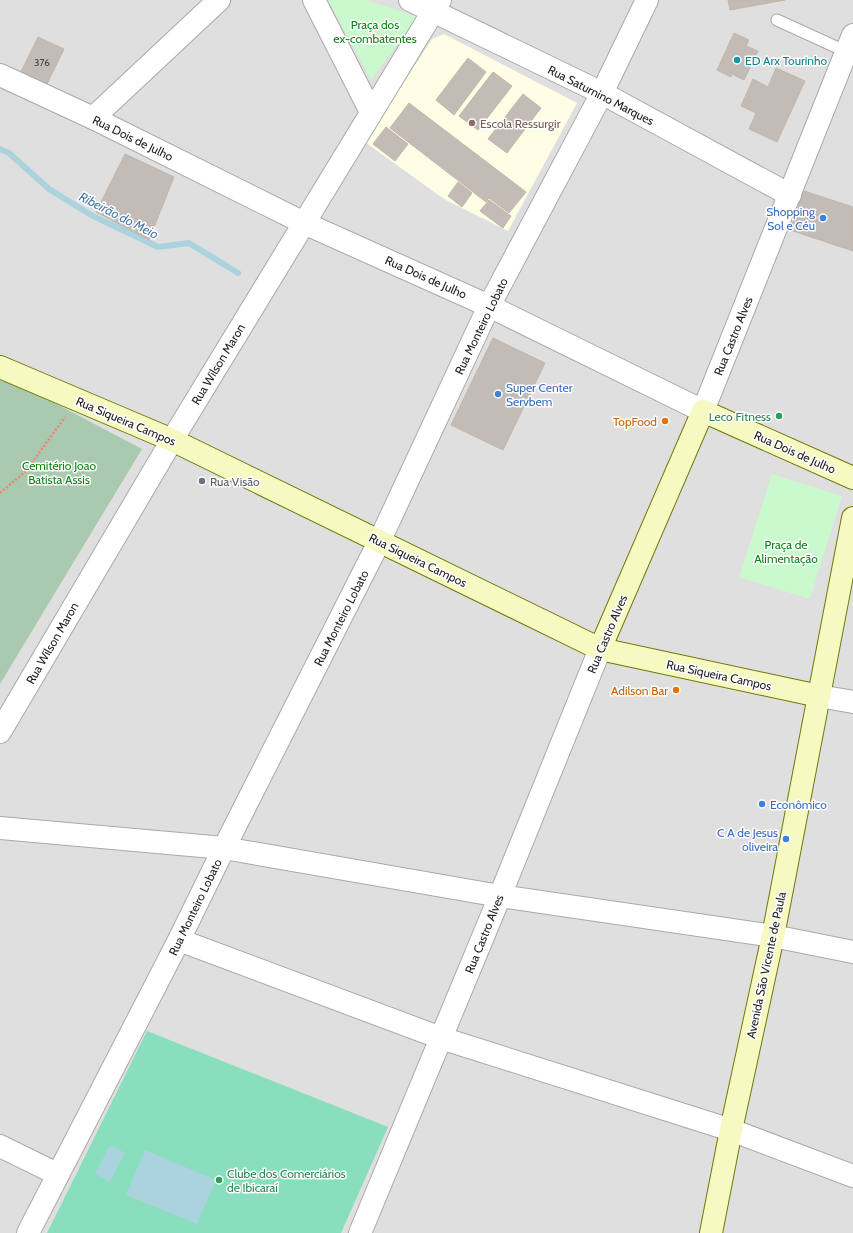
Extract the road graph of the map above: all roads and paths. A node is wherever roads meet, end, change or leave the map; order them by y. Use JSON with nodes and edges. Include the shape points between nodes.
{"nodes":[{"id":1,"x":219,"y":0,"type":"edge"},
{"id":2,"x":314,"y":0,"type":"edge"},
{"id":3,"x":410,"y":0,"type":"edge"},
{"id":4,"x":647,"y":0,"type":"edge"},
{"id":5,"x":437,"y":6,"type":"edge"},
{"id":6,"x":776,"y":20,"type":"dead end"},
{"id":7,"x":850,"y":44,"type":"edge"},
{"id":8,"x":0,"y":75,"type":"edge"},
{"id":9,"x":602,"y":93,"type":"junction"},
{"id":10,"x":371,"y":112,"type":"junction"},
{"id":11,"x":93,"y":118,"type":"junction"},
{"id":12,"x":790,"y":195,"type":"junction"},
{"id":13,"x":304,"y":223,"type":"junction"},
{"id":14,"x":489,"y":306,"type":"junction"},
{"id":15,"x":0,"y":367,"type":"edge"},
{"id":16,"x":703,"y":411,"type":"junction"},
{"id":17,"x":62,"y":422,"type":"dead end"},
{"id":18,"x":172,"y":440,"type":"junction"},
{"id":19,"x":853,"y":478,"type":"edge"},
{"id":20,"x":0,"y":493,"type":"edge"},
{"id":21,"x":853,"y":518,"type":"edge"},
{"id":22,"x":379,"y":542,"type":"junction"},
{"id":23,"x":600,"y":649,"type":"junction"},
{"id":24,"x":819,"y":696,"type":"junction"},
{"id":25,"x":853,"y":702,"type":"edge"},
{"id":26,"x":0,"y":732,"type":"edge"},
{"id":27,"x":0,"y":828,"type":"edge"},
{"id":28,"x":224,"y":848,"type":"junction"},
{"id":29,"x":500,"y":896,"type":"junction"},
{"id":30,"x":773,"y":936,"type":"junction"},
{"id":31,"x":179,"y":940,"type":"junction"},
{"id":32,"x":853,"y":952,"type":"edge"},
{"id":33,"x":441,"y":1038,"type":"junction"},
{"id":34,"x":731,"y":1130,"type":"junction"},
{"id":35,"x":0,"y":1146,"type":"edge"},
{"id":36,"x":57,"y":1174,"type":"junction"},
{"id":37,"x":853,"y":1176,"type":"edge"},
{"id":38,"x":28,"y":1233,"type":"edge"},
{"id":39,"x":360,"y":1233,"type":"edge"},
{"id":40,"x":711,"y":1233,"type":"edge"}],
"edges":[{"from":1,"to":11,"type":"street"},
{"from":2,"to":10,"type":"street"},
{"from":3,"to":5,"type":"street","name":"Rua Saturnino Marques"},
{"from":4,"to":9,"type":"street","name":"Rua Monteiro Lobato"},
{"from":5,"to":9,"type":"street","name":"Rua Saturnino Marques"},
{"from":5,"to":10,"type":"street","name":"Rua Wilson Maron"},
{"from":6,"to":7,"type":"lane"},
{"from":7,"to":12,"type":"street","name":"Rua Castro Alves"},
{"from":8,"to":11,"type":"street","name":"Rua Dois de Julho"},
{"from":9,"to":12,"type":"street","name":"Rua Saturnino Marques"},
{"from":9,"to":14,"type":"street","name":"Rua Monteiro Lobato"},
{"from":10,"to":13,"type":"street","name":"Rua Wilson Maron"},
{"from":11,"to":13,"type":"street","name":"Rua Dois de Julho"},
{"from":12,"to":16,"type":"street","name":"Rua Castro Alves"},
{"from":13,"to":14,"type":"street","name":"Rua Dois de Julho"},
{"from":13,"to":18,"type":"street","name":"Rua Wilson Maron"},
{"from":14,"to":16,"type":"street","name":"Rua Dois de Julho"},
{"from":14,"to":22,"type":"street","name":"Rua Monteiro Lobato"},
{"from":15,"to":18,"type":"main road","name":"Rua Siqueira Campos"},
{"from":16,"to":19,"type":"main road","name":"Rua Dois de Julho"},
{"from":16,"to":23,"type":"main road","name":"Rua Castro Alves"},
{"from":17,"to":20,"type":"path","via":[[26,471]]},
{"from":18,"to":22,"type":"main road","name":"Rua Siqueira Campos"},
{"from":18,"to":26,"type":"street","name":"Rua Wilson Maron"},
{"from":21,"to":24,"type":"main road","name":"Avenida São Vicente de Paula"},
{"from":22,"to":23,"type":"main road","name":"Rua Siqueira Campos"},
{"from":22,"to":28,"type":"street","name":"Rua Monteiro Lobato"},
{"from":23,"to":24,"type":"main road","name":"Rua Siqueira Campos"},
{"from":23,"to":29,"type":"street","name":"Rua Castro Alves"},
{"from":24,"to":25,"type":"street","name":"Rua Siqueira Campos"},
{"from":24,"to":30,"type":"main road","name":"Avenida São Vicente de Paula"},
{"from":27,"to":28,"type":"street"},
{"from":28,"to":29,"type":"street"},
{"from":28,"to":31,"type":"street","name":"Rua Monteiro Lobato"},
{"from":29,"to":30,"type":"street"},
{"from":29,"to":33,"type":"street","name":"Rua Castro Alves"},
{"from":30,"to":32,"type":"street"},
{"from":30,"to":34,"type":"main road","name":"Avenida São Vicente de Paula"},
{"from":31,"to":33,"type":"street"},
{"from":31,"to":36,"type":"street","name":"Rua Monteiro Lobato"},
{"from":33,"to":34,"type":"street"},
{"from":33,"to":39,"type":"street","name":"Rua Castro Alves"},
{"from":34,"to":37,"type":"street"},
{"from":34,"to":40,"type":"main road","name":"Avenida São Vicente de Paula"},
{"from":35,"to":36,"type":"street"},
{"from":36,"to":38,"type":"street","name":"Rua Monteiro Lobato"}]}
